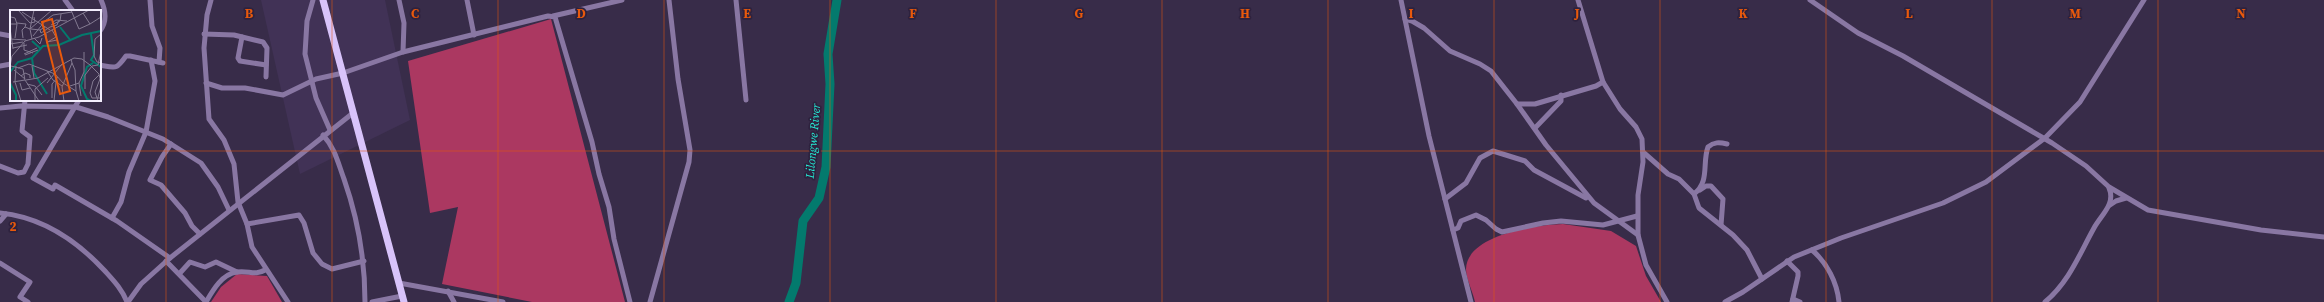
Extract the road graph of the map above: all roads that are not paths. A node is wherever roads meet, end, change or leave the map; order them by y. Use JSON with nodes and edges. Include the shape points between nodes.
{"nodes":[{"id":1,"x":65,"y":0,"type":"edge"},
{"id":2,"x":101,"y":0,"type":"edge"},
{"id":3,"x":150,"y":0,"type":"edge"},
{"id":4,"x":211,"y":0,"type":"edge"},
{"id":5,"x":313,"y":0,"type":"edge"},
{"id":6,"x":323,"y":0,"type":"edge"},
{"id":7,"x":399,"y":0,"type":"edge"},
{"id":8,"x":467,"y":0,"type":"edge"},
{"id":9,"x":622,"y":0,"type":"edge"},
{"id":10,"x":669,"y":0,"type":"edge"},
{"id":11,"x":736,"y":0,"type":"edge"},
{"id":12,"x":1401,"y":0,"type":"edge"},
{"id":13,"x":1578,"y":0,"type":"edge"},
{"id":14,"x":1810,"y":0,"type":"edge"},
{"id":15,"x":2144,"y":0,"type":"edge"},
{"id":16,"x":72,"y":10,"type":"edge"},
{"id":17,"x":552,"y":16,"type":"junction"},
{"id":18,"x":1405,"y":19,"type":"junction"},
{"id":19,"x":101,"y":30,"type":"edge"},
{"id":20,"x":0,"y":34,"type":"edge"},
{"id":21,"x":204,"y":34,"type":"junction"},
{"id":22,"x":474,"y":35,"type":"junction"},
{"id":23,"x":10,"y":36,"type":"edge"},
{"id":24,"x":242,"y":37,"type":"junction"},
{"id":25,"x":403,"y":52,"type":"junction"},
{"id":26,"x":151,"y":60,"type":"junction"},
{"id":27,"x":10,"y":64,"type":"edge"},
{"id":28,"x":101,"y":65,"type":"edge"},
{"id":29,"x":266,"y":65,"type":"junction"},
{"id":30,"x":0,"y":66,"type":"edge"},
{"id":31,"x":343,"y":73,"type":"junction"},
{"id":32,"x":266,"y":77,"type":"dead end"},
{"id":33,"x":312,"y":81,"type":"junction"},
{"id":34,"x":1603,"y":82,"type":"junction"},
{"id":35,"x":206,"y":83,"type":"junction"},
{"id":36,"x":1561,"y":96,"type":"junction"},
{"id":37,"x":746,"y":100,"type":"dead end"},
{"id":38,"x":25,"y":101,"type":"edge"},
{"id":39,"x":79,"y":101,"type":"edge"},
{"id":40,"x":1518,"y":104,"type":"junction"},
{"id":41,"x":25,"y":106,"type":"junction"},
{"id":42,"x":76,"y":107,"type":"junction"},
{"id":43,"x":0,"y":108,"type":"edge"},
{"id":44,"x":353,"y":113,"type":"junction"},
{"id":45,"x":1535,"y":128,"type":"junction"},
{"id":46,"x":330,"y":130,"type":"junction"},
{"id":47,"x":146,"y":132,"type":"junction"},
{"id":48,"x":323,"y":135,"type":"junction"},
{"id":49,"x":2045,"y":138,"type":"junction"},
{"id":50,"x":171,"y":144,"type":"junction"},
{"id":51,"x":1726,"y":144,"type":"dead end"},
{"id":52,"x":1643,"y":152,"type":"junction"},
{"id":53,"x":0,"y":166,"type":"edge"},
{"id":54,"x":2109,"y":187,"type":"junction"},
{"id":55,"x":1699,"y":190,"type":"junction"},
{"id":56,"x":1694,"y":194,"type":"junction"},
{"id":57,"x":2126,"y":198,"type":"junction"},
{"id":58,"x":1445,"y":199,"type":"junction"},
{"id":59,"x":238,"y":202,"type":"junction"},
{"id":60,"x":1594,"y":203,"type":"junction"},
{"id":61,"x":2109,"y":206,"type":"junction"},
{"id":62,"x":229,"y":210,"type":"junction"},
{"id":63,"x":0,"y":213,"type":"edge"},
{"id":64,"x":6,"y":214,"type":"junction"},
{"id":65,"x":1637,"y":216,"type":"junction"},
{"id":66,"x":112,"y":218,"type":"junction"},
{"id":67,"x":0,"y":221,"type":"edge"},
{"id":68,"x":1619,"y":221,"type":"junction"},
{"id":69,"x":247,"y":224,"type":"junction"},
{"id":70,"x":1721,"y":224,"type":"junction"},
{"id":71,"x":1453,"y":230,"type":"junction"},
{"id":72,"x":200,"y":234,"type":"junction"},
{"id":73,"x":1638,"y":235,"type":"junction"},
{"id":74,"x":2324,"y":237,"type":"edge"},
{"id":75,"x":1812,"y":250,"type":"junction"},
{"id":76,"x":168,"y":259,"type":"junction"},
{"id":77,"x":364,"y":261,"type":"junction"},
{"id":78,"x":1787,"y":261,"type":"junction"},
{"id":79,"x":0,"y":263,"type":"edge"},
{"id":80,"x":266,"y":270,"type":"junction"},
{"id":81,"x":237,"y":272,"type":"junction"},
{"id":82,"x":180,"y":273,"type":"junction"},
{"id":83,"x":1762,"y":279,"type":"junction"},
{"id":84,"x":399,"y":283,"type":"junction"},
{"id":85,"x":448,"y":291,"type":"junction"},
{"id":86,"x":403,"y":299,"type":"edge"},
{"id":87,"x":1792,"y":300,"type":"edge"},
{"id":88,"x":28,"y":302,"type":"edge"},
{"id":89,"x":128,"y":302,"type":"edge"},
{"id":90,"x":206,"y":302,"type":"edge"},
{"id":91,"x":288,"y":302,"type":"edge"},
{"id":92,"x":365,"y":302,"type":"edge"},
{"id":93,"x":372,"y":302,"type":"edge"},
{"id":94,"x":454,"y":302,"type":"edge"},
{"id":95,"x":503,"y":302,"type":"edge"},
{"id":96,"x":630,"y":302,"type":"edge"},
{"id":97,"x":650,"y":302,"type":"edge"},
{"id":98,"x":1471,"y":302,"type":"edge"},
{"id":99,"x":1668,"y":302,"type":"edge"},
{"id":100,"x":1725,"y":302,"type":"edge"},
{"id":101,"x":1800,"y":302,"type":"edge"},
{"id":102,"x":1839,"y":302,"type":"edge"},
{"id":103,"x":2045,"y":302,"type":"edge"}],
"edges":[{"from":1,"to":16,"type":"street"},
{"from":2,"to":19,"type":"street","via":[[105,18],[105,25]]},
{"from":3,"to":26,"type":"street","via":[[152,26],[160,48],[161,62]]},
{"from":4,"to":21,"type":"street"},
{"from":5,"to":33,"type":"street","via":[[307,20],[305,49]]},
{"from":6,"to":31,"type":"main road"},
{"from":7,"to":25,"type":"street","via":[[404,23]]},
{"from":8,"to":22,"type":"street"},
{"from":9,"to":17,"type":"street"},
{"from":10,"to":97,"type":"street","via":[[678,79],[690,150],[689,162]]},
{"from":11,"to":37,"type":"street"},
{"from":12,"to":18,"type":"street"},
{"from":13,"to":34,"type":"street"},
{"from":14,"to":49,"type":"street","via":[[1858,33]]},
{"from":15,"to":49,"type":"street","via":[[2080,102]]},
{"from":17,"to":22,"type":"street"},
{"from":17,"to":96,"type":"street","via":[[557,19],[592,142]]},
{"from":18,"to":40,"type":"street","via":[[1424,28],[1450,51],[1485,67]]},
{"from":18,"to":58,"type":"street"},
{"from":20,"to":23,"type":"street"},
{"from":21,"to":24,"type":"street"},
{"from":21,"to":35,"type":"street"},
{"from":22,"to":25,"type":"street"},
{"from":24,"to":29,"type":"street","via":[[266,44]]},
{"from":24,"to":29,"type":"street","via":[[238,58],[240,61]]},
{"from":25,"to":31,"type":"street"},
{"from":26,"to":28,"type":"street","via":[[126,56],[120,66],[115,68]]},
{"from":26,"to":47,"type":"street","via":[[154,81]]},
{"from":27,"to":30,"type":"street"},
{"from":29,"to":32,"type":"street"},
{"from":31,"to":33,"type":"street"},
{"from":31,"to":44,"type":"main road"},
{"from":33,"to":35,"type":"street","via":[[289,93],[279,95],[244,88],[222,88]]},
{"from":33,"to":46,"type":"street","via":[[320,111]]},
{"from":34,"to":36,"type":"street"},
{"from":34,"to":52,"type":"street","via":[[1620,109],[1636,127],[1642,139]]},
{"from":35,"to":59,"type":"street","via":[[209,119],[224,140],[230,154],[235,171]]},
{"from":36,"to":40,"type":"street","via":[[1535,104]]},
{"from":36,"to":45,"type":"street","via":[[1561,101]]},
{"from":38,"to":41,"type":"street"},
{"from":39,"to":42,"type":"street"},
{"from":40,"to":45,"type":"street"},
{"from":41,"to":42,"type":"street"},
{"from":41,"to":43,"type":"street"},
{"from":41,"to":53,"type":"street","via":[[22,131],[30,137],[28,164],[24,172],[18,173]]},
{"from":42,"to":47,"type":"street"},
{"from":42,"to":66,"type":"street","via":[[33,178],[53,189],[55,186]]},
{"from":44,"to":46,"type":"street"},
{"from":44,"to":84,"type":"main road"},
{"from":45,"to":60,"type":"street"},
{"from":46,"to":48,"type":"street"},
{"from":47,"to":50,"type":"street"},
{"from":47,"to":66,"type":"street","via":[[129,172],[121,202]]},
{"from":48,"to":59,"type":"street"},
{"from":48,"to":77,"type":"street","via":[[331,143],[352,200]]},
{"from":49,"to":54,"type":"street","via":[[2086,166]]},
{"from":49,"to":75,"type":"street","via":[[1986,182],[1943,203]]},
{"from":50,"to":62,"type":"street","via":[[195,158],[208,172]]},
{"from":50,"to":72,"type":"street","via":[[150,180],[161,185]]},
{"from":51,"to":55,"type":"street","via":[[1719,142],[1708,147],[1706,176]]},
{"from":52,"to":56,"type":"street"},
{"from":52,"to":65,"type":"street"},
{"from":54,"to":57,"type":"street"},
{"from":54,"to":61,"type":"street"},
{"from":55,"to":56,"type":"street"},
{"from":55,"to":70,"type":"street","via":[[1711,186],[1723,198]]},
{"from":56,"to":70,"type":"street","via":[[1699,208]]},
{"from":57,"to":61,"type":"street"},
{"from":57,"to":74,"type":"street","via":[[2148,210],[2261,230]]},
{"from":58,"to":60,"type":"street","via":[[1466,183],[1480,158],[1493,151],[1525,161],[1534,170],[1582,194]]},
{"from":58,"to":71,"type":"street"},
{"from":59,"to":62,"type":"street"},
{"from":59,"to":69,"type":"street"},
{"from":60,"to":68,"type":"street"},
{"from":61,"to":103,"type":"street","via":[[2094,227],[2074,268],[2059,289]]},
{"from":62,"to":72,"type":"street"},
{"from":63,"to":64,"type":"street"},
{"from":64,"to":67,"type":"street"},
{"from":64,"to":89,"type":"street","via":[[44,225],[64,235],[96,261],[120,288]]},
{"from":65,"to":68,"type":"street"},
{"from":65,"to":73,"type":"street"},
{"from":66,"to":76,"type":"street"},
{"from":68,"to":71,"type":"street","via":[[1603,225],[1561,221],[1502,232],[1476,215],[1461,221],[1458,228]]},
{"from":68,"to":73,"type":"street"},
{"from":69,"to":77,"type":"street","via":[[299,215],[313,253],[322,264],[332,269]]},
{"from":69,"to":80,"type":"street","via":[[252,247]]},
{"from":70,"to":83,"type":"street","via":[[1747,250]]},
{"from":71,"to":98,"type":"street"},
{"from":72,"to":76,"type":"street"},
{"from":73,"to":99,"type":"street","via":[[1646,264]]},
{"from":75,"to":78,"type":"street"},
{"from":75,"to":102,"type":"street","via":[[1820,257],[1834,279]]},
{"from":76,"to":82,"type":"street"},
{"from":76,"to":89,"type":"street","via":[[141,284]]},
{"from":77,"to":92,"type":"street"},
{"from":78,"to":83,"type":"street"},
{"from":78,"to":87,"type":"street","via":[[1798,272]]},
{"from":79,"to":88,"type":"street","via":[[30,282],[20,297]]},
{"from":80,"to":81,"type":"street","via":[[252,274]]},
{"from":80,"to":91,"type":"street"},
{"from":81,"to":82,"type":"street","via":[[216,262],[205,267],[190,262]]},
{"from":81,"to":90,"type":"street","via":[[217,284]]},
{"from":82,"to":90,"type":"street"},
{"from":83,"to":100,"type":"street"},
{"from":84,"to":85,"type":"street"},
{"from":84,"to":86,"type":"main road"},
{"from":85,"to":94,"type":"street"},
{"from":85,"to":95,"type":"street"},
{"from":86,"to":93,"type":"street"},
{"from":87,"to":101,"type":"street"}]}
